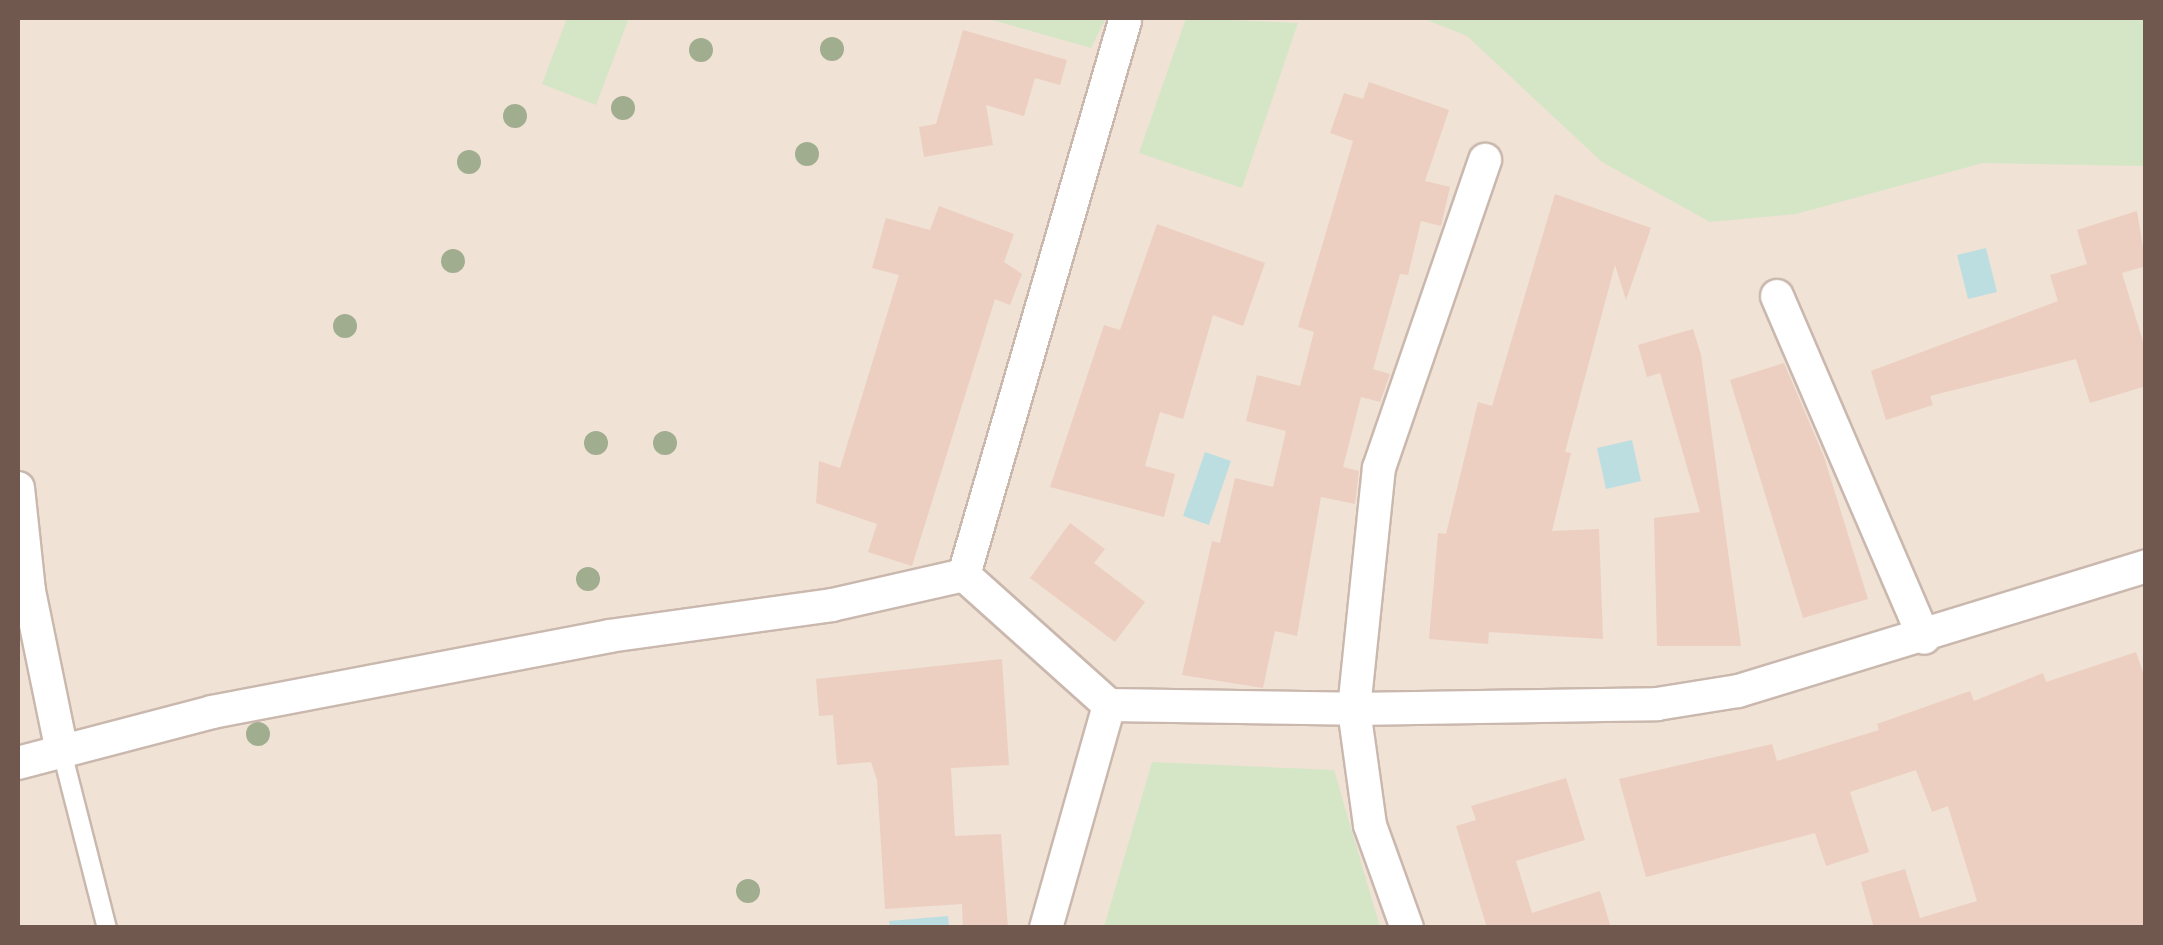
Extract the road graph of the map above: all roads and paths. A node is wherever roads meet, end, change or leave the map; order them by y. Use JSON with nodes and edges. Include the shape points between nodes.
{"nodes":[{"id":1,"x":1125,"y":21,"type":"dead end"},
{"id":2,"x":1484,"y":160,"type":"dead end"},
{"id":3,"x":1777,"y":296,"type":"dead end"},
{"id":4,"x":18,"y":488,"type":"edge"},
{"id":5,"x":2146,"y":566,"type":"edge"},
{"id":6,"x":964,"y":575,"type":"junction"},
{"id":7,"x":1924,"y":638,"type":"junction"},
{"id":8,"x":1110,"y":706,"type":"junction"},
{"id":9,"x":1354,"y":709,"type":"junction"},
{"id":10,"x":62,"y":752,"type":"junction"},
{"id":11,"x":18,"y":762,"type":"edge"},
{"id":12,"x":107,"y":928,"type":"edge"},
{"id":13,"x":1046,"y":928,"type":"edge"},
{"id":14,"x":1407,"y":928,"type":"edge"}],
"edges":[{"from":1,"to":6,"type":"street"},
{"from":2,"to":9,"type":"street","via":[[1379,468]]},
{"from":3,"to":7,"type":"street"},
{"from":4,"to":10,"type":"street","via":[[29,591]]},
{"from":5,"to":7,"type":"street"},
{"from":6,"to":8,"type":"street"},
{"from":6,"to":10,"type":"street","via":[[832,605],[434,668],[212,712]]},
{"from":7,"to":9,"type":"street","via":[[1738,691],[1658,704]]},
{"from":8,"to":9,"type":"street"},
{"from":8,"to":13,"type":"street"},
{"from":9,"to":14,"type":"street","via":[[1370,825]]},
{"from":10,"to":11,"type":"street"},
{"from":10,"to":12,"type":"lane"}]}
